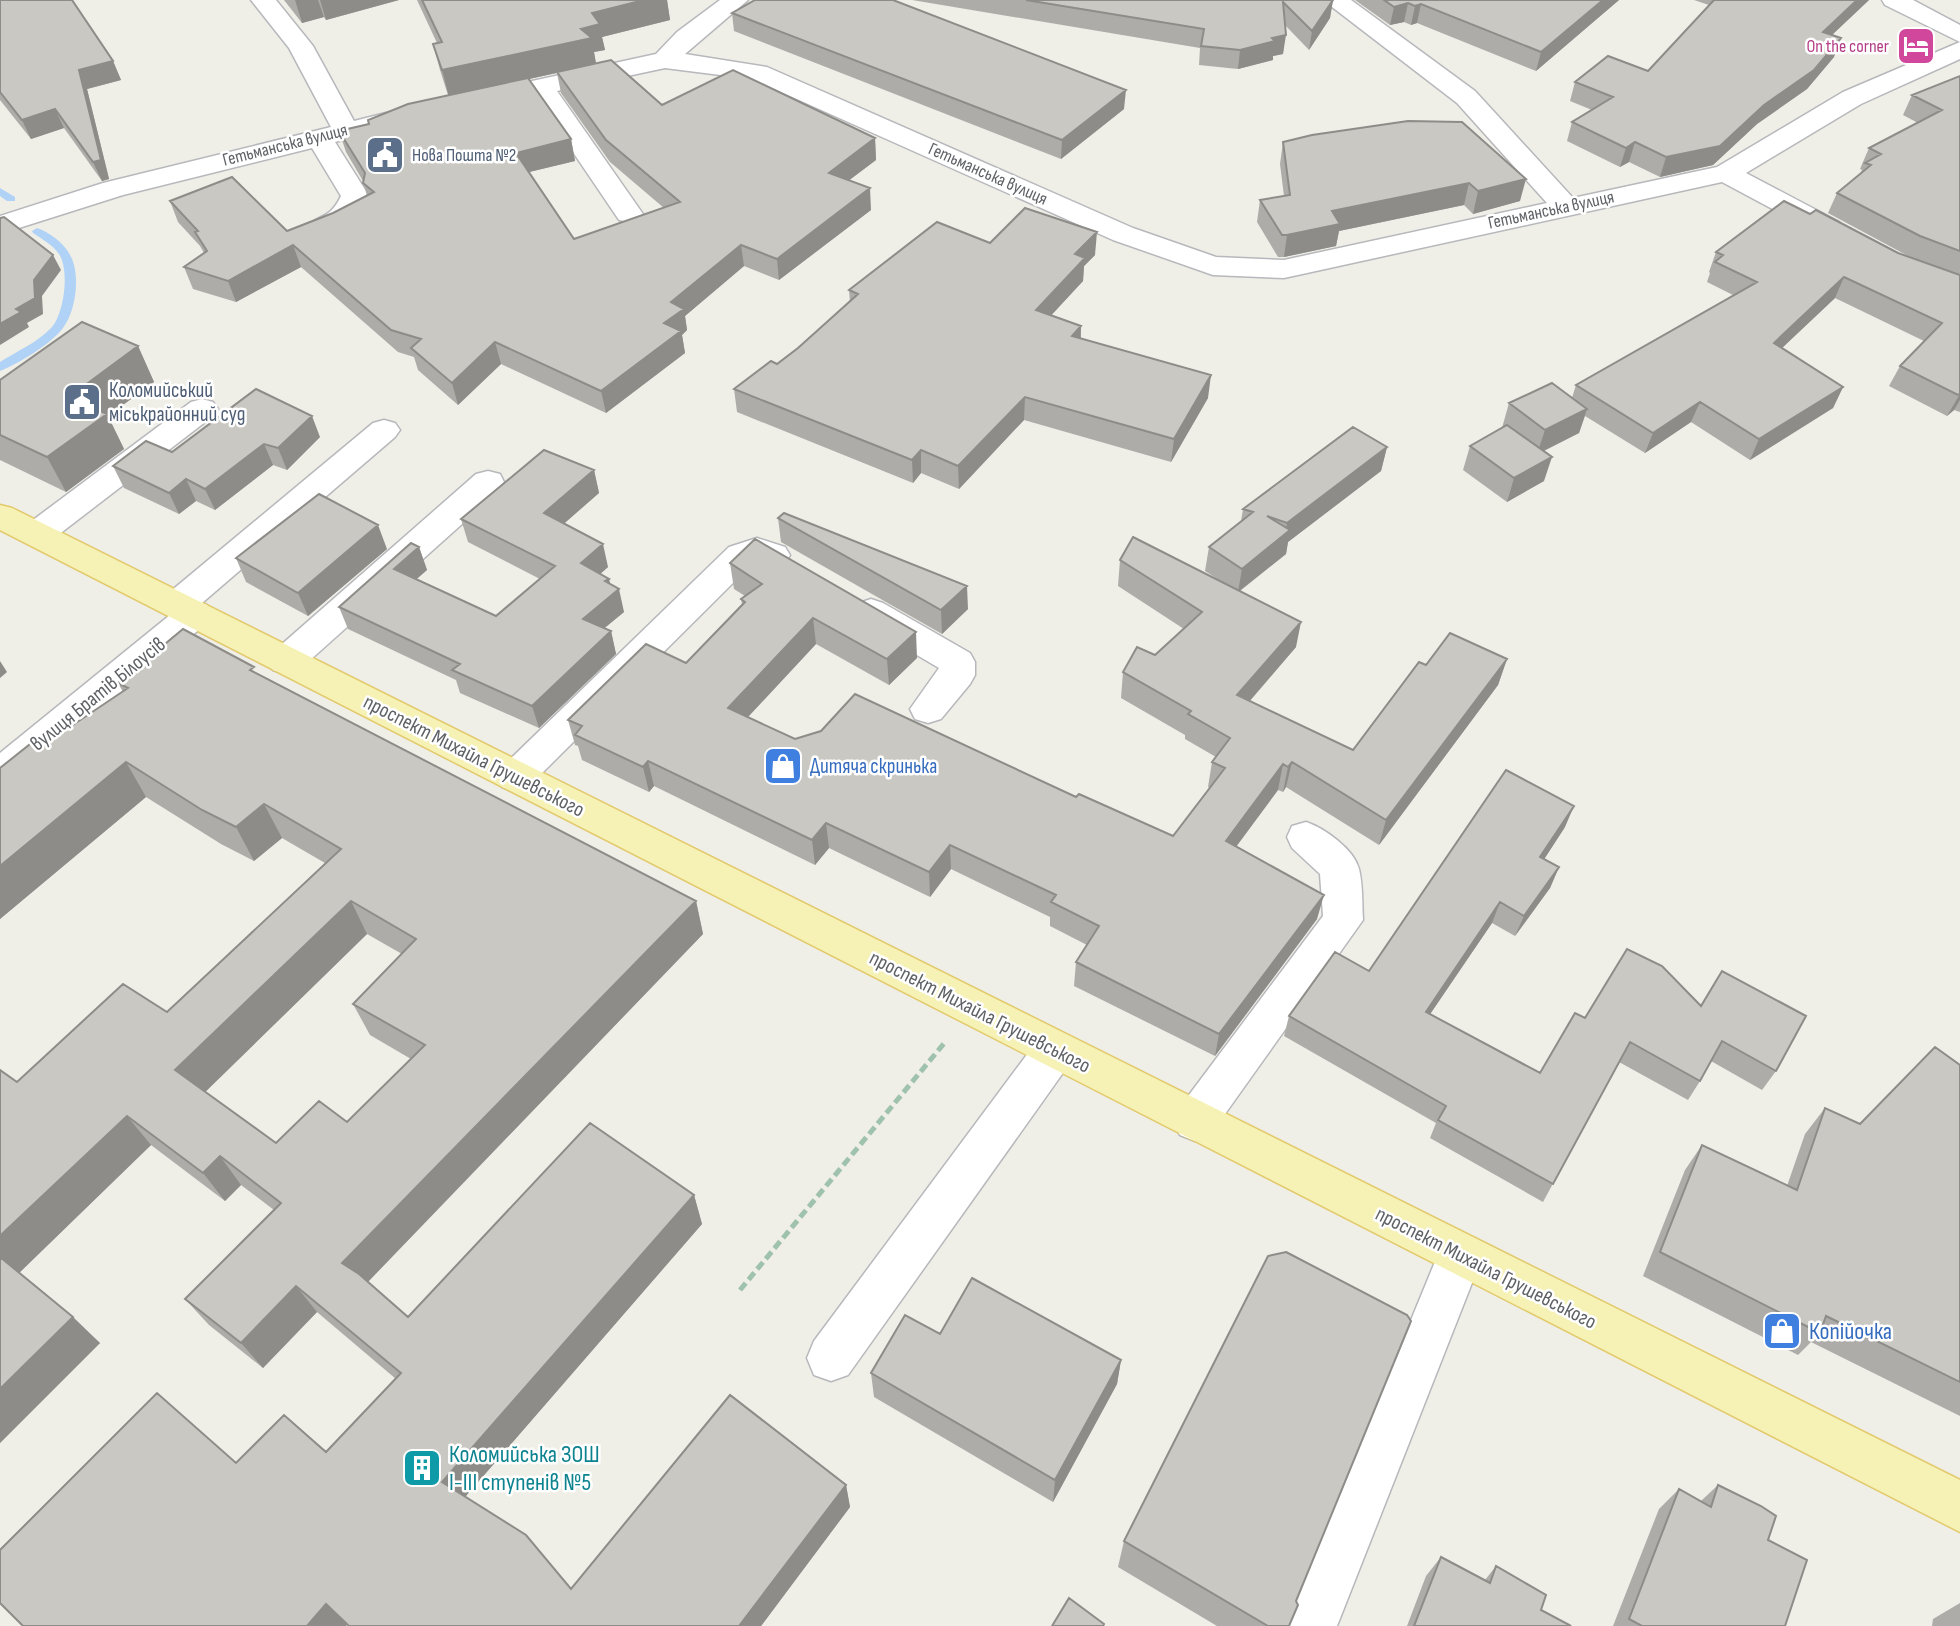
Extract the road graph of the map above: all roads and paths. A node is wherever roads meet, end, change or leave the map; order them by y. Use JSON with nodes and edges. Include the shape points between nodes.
{"nodes":[{"id":1,"x":263,"y":0,"type":"edge"},
{"id":2,"x":736,"y":0,"type":"edge"},
{"id":3,"x":1335,"y":0,"type":"edge"},
{"id":4,"x":1894,"y":0,"type":"edge"},
{"id":5,"x":1960,"y":35,"type":"edge"},
{"id":6,"x":1960,"y":50,"type":"edge"},
{"id":7,"x":665,"y":60,"type":"junction"},
{"id":8,"x":541,"y":88,"type":"junction"},
{"id":9,"x":463,"y":104,"type":"edge"},
{"id":10,"x":411,"y":116,"type":"edge"},
{"id":11,"x":346,"y":130,"type":"junction"},
{"id":12,"x":318,"y":136,"type":"junction"},
{"id":13,"x":1726,"y":173,"type":"junction"},
{"id":14,"x":1566,"y":207,"type":"junction"},
{"id":15,"x":629,"y":214,"type":"dead end"},
{"id":16,"x":0,"y":225,"type":"edge"},
{"id":17,"x":318,"y":231,"type":"edge"},
{"id":18,"x":1853,"y":240,"type":"edge"},
{"id":19,"x":202,"y":409,"type":"dead end"},
{"id":20,"x":384,"y":430,"type":"dead end"},
{"id":21,"x":488,"y":482,"type":"dead end"},
{"id":22,"x":0,"y":516,"type":"edge"},
{"id":23,"x":37,"y":534,"type":"junction"},
{"id":24,"x":800,"y":571,"type":"edge"},
{"id":25,"x":848,"y":599,"type":"edge"},
{"id":26,"x":186,"y":609,"type":"junction"},
{"id":27,"x":286,"y":661,"type":"junction"},
{"id":28,"x":929,"y":709,"type":"dead end"},
{"id":29,"x":0,"y":774,"type":"edge"},
{"id":30,"x":515,"y":777,"type":"junction"},
{"id":31,"x":1306,"y":837,"type":"dead end"},
{"id":32,"x":974,"y":1009,"type":"junction"},
{"id":33,"x":1055,"y":1050,"type":"junction"},
{"id":34,"x":1195,"y":1121,"type":"junction"},
{"id":35,"x":1461,"y":1255,"type":"junction"},
{"id":36,"x":740,"y":1290,"type":"dead end"},
{"id":37,"x":831,"y":1358,"type":"dead end"},
{"id":38,"x":1960,"y":1507,"type":"edge"},
{"id":39,"x":1311,"y":1626,"type":"edge"}],
"edges":[{"from":1,"to":11,"type":"street","via":[[300,46]]},
{"from":2,"to":7,"type":"street","via":[[686,37]]},
{"from":3,"to":14,"type":"street","via":[[1466,97]]},
{"from":4,"to":5,"type":"street"},
{"from":6,"to":13,"type":"street","name":"Гетьманська вулиця","via":[[1852,99]]},
{"from":7,"to":8,"type":"street","name":"Гетьманська вулиця"},
{"from":7,"to":14,"type":"street","name":"Гетьманська вулиця","via":[[758,72],[1123,234],[1213,265],[1284,269]]},
{"from":8,"to":9,"type":"street","name":"Гетьманська вулиця"},
{"from":8,"to":15,"type":"street"},
{"from":10,"to":11,"type":"street","name":"Гетьманська вулиця"},
{"from":11,"to":12,"type":"street","name":"Гетьманська вулиця"},
{"from":12,"to":16,"type":"street","name":"Гетьманська вулиця","via":[[114,188]]},
{"from":12,"to":17,"type":"street","via":[[355,196],[346,216]]},
{"from":13,"to":14,"type":"street","name":"Гетьманська вулиця"},
{"from":13,"to":18,"type":"street"},
{"from":19,"to":23,"type":"street"},
{"from":20,"to":26,"type":"street","name":"вулиця Братів Білоусів"},
{"from":21,"to":27,"type":"street"},
{"from":22,"to":23,"type":"main road","name":"проспект Михайла Грушевського"},
{"from":23,"to":26,"type":"main road","name":"проспект Михайла Грушевського"},
{"from":24,"to":30,"type":"street","via":[[764,550],[741,555]]},
{"from":25,"to":28,"type":"street","via":[[957,662],[957,675]]},
{"from":26,"to":27,"type":"main road","name":"проспект Михайла Грушевського"},
{"from":26,"to":29,"type":"street","name":"вулиця Братів Білоусів"},
{"from":27,"to":30,"type":"main road","name":"проспект Михайла Грушевського"},
{"from":30,"to":32,"type":"main road","name":"проспект Михайла Грушевського"},
{"from":31,"to":34,"type":"street","via":[[1339,868],[1343,920]]},
{"from":32,"to":33,"type":"main road","name":"проспект Михайла Грушевського"},
{"from":32,"to":36,"type":"path"},
{"from":33,"to":34,"type":"main road","name":"проспект Михайла Грушевського"},
{"from":33,"to":37,"type":"street"},
{"from":34,"to":35,"type":"main road","name":"проспект Михайла Грушевського"},
{"from":35,"to":38,"type":"main road","name":"проспект Михайла Грушевського"},
{"from":35,"to":39,"type":"street"}]}
